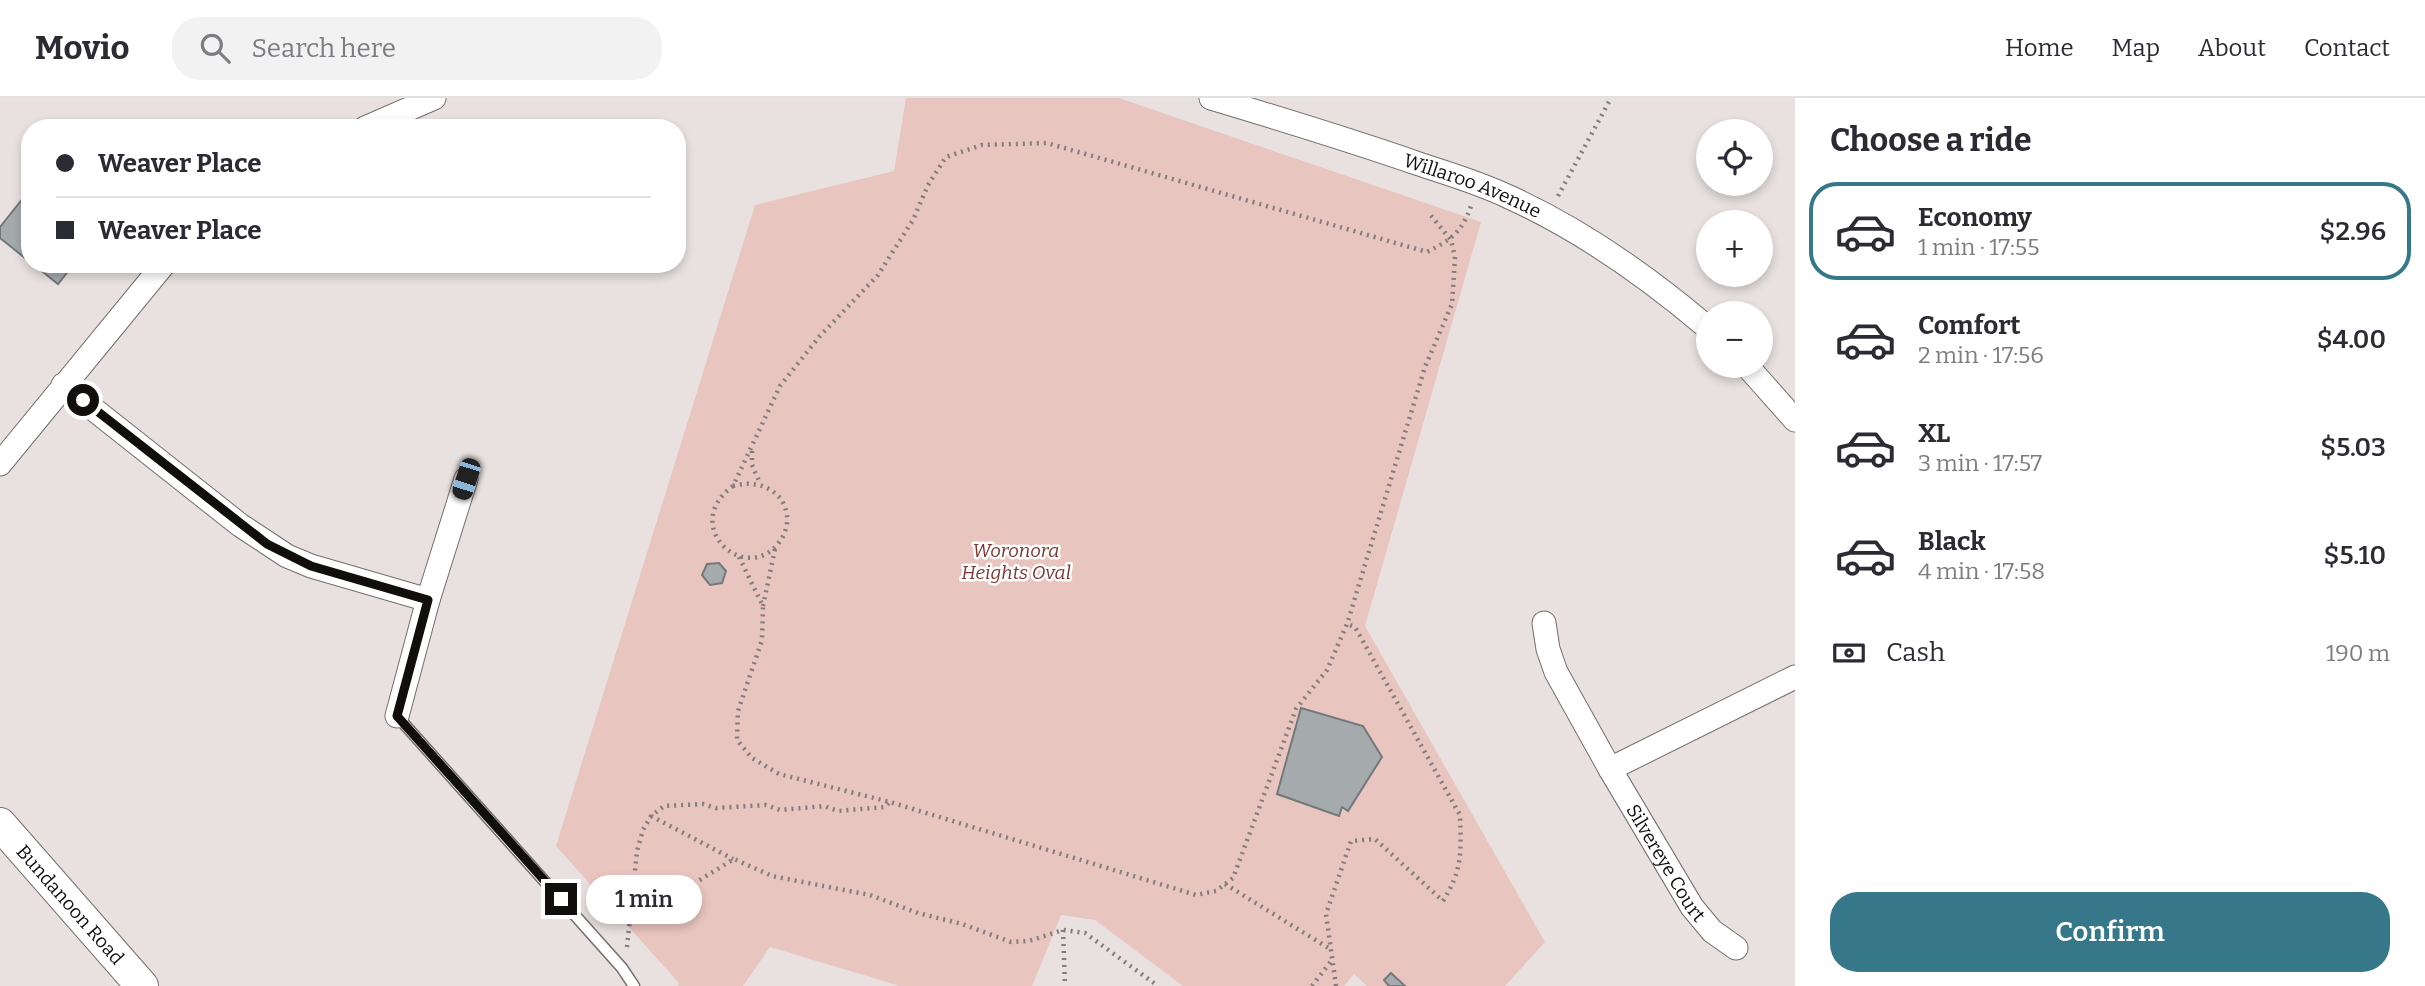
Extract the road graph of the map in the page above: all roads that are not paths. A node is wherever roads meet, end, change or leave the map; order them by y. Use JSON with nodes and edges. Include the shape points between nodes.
{"nodes":[{"id":1,"x":435,"y":98,"type":"edge"},
{"id":2,"x":1211,"y":98,"type":"edge"},
{"id":3,"x":386,"y":119,"type":"edge"},
{"id":4,"x":156,"y":273,"type":"edge"},
{"id":5,"x":1696,"y":318,"type":"edge"},
{"id":6,"x":1758,"y":378,"type":"edge"},
{"id":7,"x":63,"y":385,"type":"junction"},
{"id":8,"x":1795,"y":420,"type":"edge"},
{"id":9,"x":0,"y":464,"type":"edge"},
{"id":10,"x":466,"y":479,"type":"dead end"},
{"id":11,"x":428,"y":600,"type":"junction"},
{"id":12,"x":1544,"y":623,"type":"dead end"},
{"id":13,"x":1795,"y":677,"type":"edge"},
{"id":14,"x":397,"y":716,"type":"joint"},
{"id":15,"x":1610,"y":769,"type":"junction"},
{"id":16,"x":0,"y":824,"type":"edge"},
{"id":17,"x":1736,"y":948,"type":"dead end"},
{"id":18,"x":142,"y":986,"type":"edge"},
{"id":19,"x":634,"y":986,"type":"edge"}],
"edges":[{"from":1,"to":3,"type":"street"},
{"from":2,"to":5,"type":"street","name":"Willaroo Avenue","via":[[1478,184],[1547,216],[1624,262]]},
{"from":4,"to":7,"type":"street"},
{"from":6,"to":8,"type":"street"},
{"from":7,"to":9,"type":"street"},
{"from":7,"to":11,"type":"street","via":[[267,544],[311,566]]},
{"from":10,"to":11,"type":"street"},
{"from":11,"to":14,"type":"street"},
{"from":12,"to":15,"type":"street","name":"Silvereye Court","via":[[1556,672]]},
{"from":13,"to":15,"type":"street"},
{"from":14,"to":19,"type":"lane"},
{"from":15,"to":17,"type":"street","name":"Silvereye Court","via":[[1692,907],[1712,931]]},
{"from":16,"to":18,"type":"street","name":"Bundanoon Road"}]}
